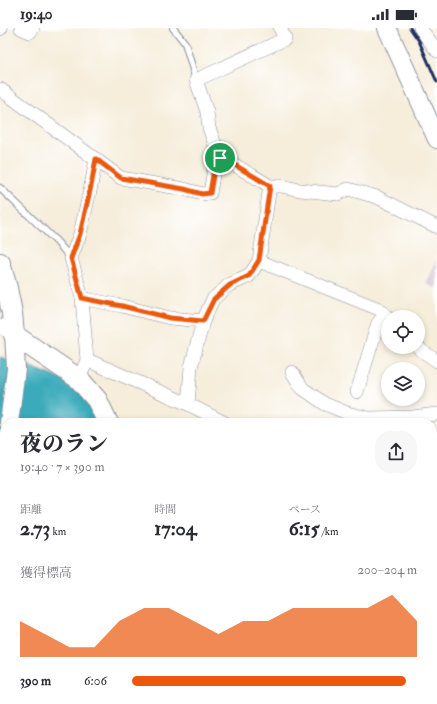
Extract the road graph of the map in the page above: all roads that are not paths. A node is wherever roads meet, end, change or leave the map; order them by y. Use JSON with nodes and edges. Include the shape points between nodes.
{"nodes":[{"id":1,"x":20,"y":28,"type":"edge"},
{"id":2,"x":33,"y":28,"type":"edge"},
{"id":3,"x":173,"y":28,"type":"edge"},
{"id":4,"x":280,"y":28,"type":"edge"},
{"id":5,"x":387,"y":28,"type":"edge"},
{"id":6,"x":420,"y":28,"type":"edge"},
{"id":7,"x":437,"y":51,"type":"edge"},
{"id":8,"x":196,"y":80,"type":"junction"},
{"id":9,"x":0,"y":89,"type":"edge"},
{"id":10,"x":437,"y":139,"type":"edge"},
{"id":11,"x":220,"y":158,"type":"junction"},
{"id":12,"x":96,"y":159,"type":"junction"},
{"id":13,"x":270,"y":186,"type":"junction"},
{"id":14,"x":0,"y":188,"type":"edge"},
{"id":15,"x":437,"y":227,"type":"edge"},
{"id":16,"x":71,"y":258,"type":"junction"},
{"id":17,"x":259,"y":260,"type":"junction"},
{"id":18,"x":0,"y":263,"type":"edge"},
{"id":19,"x":82,"y":298,"type":"junction"},
{"id":20,"x":381,"y":311,"type":"edge"},
{"id":21,"x":203,"y":321,"type":"junction"},
{"id":22,"x":381,"y":321,"type":"edge"},
{"id":23,"x":7,"y":331,"type":"edge"},
{"id":24,"x":425,"y":353,"type":"edge"},
{"id":25,"x":87,"y":360,"type":"junction"},
{"id":26,"x":437,"y":361,"type":"edge"},
{"id":27,"x":292,"y":372,"type":"dead end"},
{"id":28,"x":79,"y":379,"type":"junction"},
{"id":29,"x":357,"y":392,"type":"dead end"},
{"id":30,"x":188,"y":404,"type":"junction"},
{"id":31,"x":437,"y":414,"type":"edge"},
{"id":32,"x":10,"y":418,"type":"edge"},
{"id":33,"x":106,"y":418,"type":"edge"},
{"id":34,"x":215,"y":418,"type":"edge"}],
"edges":[{"from":1,"to":2,"type":"street","via":[[30,32]]},
{"from":3,"to":8,"type":"lane","via":[[186,43]]},
{"from":4,"to":8,"type":"street","via":[[285,39]]},
{"from":5,"to":10,"type":"street"},
{"from":6,"to":7,"type":"street"},
{"from":8,"to":11,"type":"street"},
{"from":9,"to":12,"type":"street"},
{"from":11,"to":12,"type":"street","via":[[215,163],[210,193],[202,194],[121,178]]},
{"from":11,"to":13,"type":"street"},
{"from":12,"to":16,"type":"street","via":[[80,234]]},
{"from":13,"to":15,"type":"street","via":[[338,194],[348,189],[377,197]]},
{"from":13,"to":17,"type":"street"},
{"from":14,"to":16,"type":"lane"},
{"from":16,"to":19,"type":"street"},
{"from":17,"to":20,"type":"street"},
{"from":17,"to":21,"type":"street","via":[[249,276],[230,285],[214,299]]},
{"from":18,"to":23,"type":"main road","via":[[12,313]]},
{"from":19,"to":21,"type":"street","via":[[170,318]]},
{"from":19,"to":25,"type":"street"},
{"from":21,"to":30,"type":"street","via":[[191,367]]},
{"from":22,"to":29,"type":"street","via":[[378,323]]},
{"from":23,"to":28,"type":"main road"},
{"from":23,"to":32,"type":"street","via":[[16,358]]},
{"from":24,"to":26,"type":"street"},
{"from":25,"to":28,"type":"street"},
{"from":25,"to":30,"type":"street"},
{"from":27,"to":31,"type":"street","via":[[302,388],[325,404],[347,413],[369,418]]},
{"from":28,"to":33,"type":"main road","via":[[97,400]]},
{"from":30,"to":34,"type":"street"}]}
